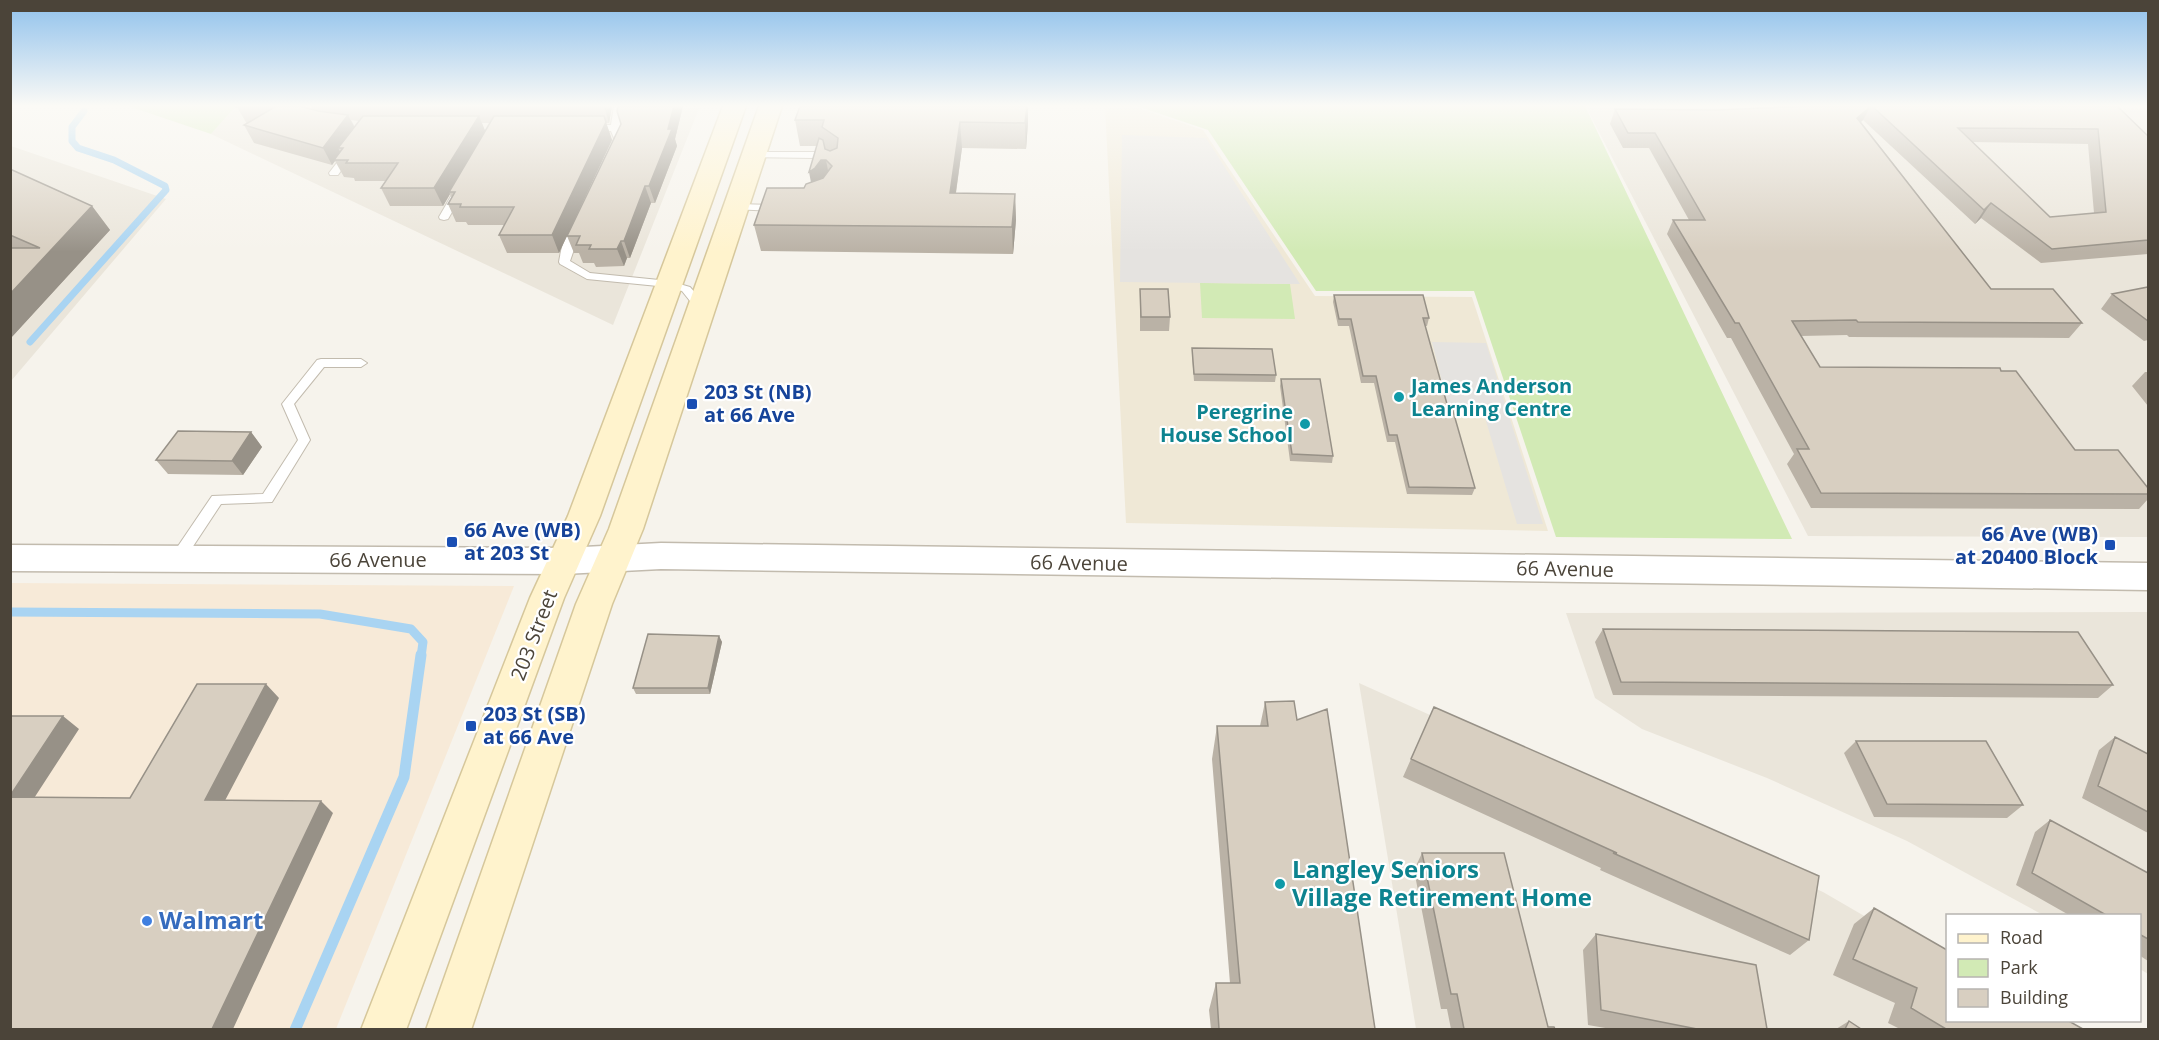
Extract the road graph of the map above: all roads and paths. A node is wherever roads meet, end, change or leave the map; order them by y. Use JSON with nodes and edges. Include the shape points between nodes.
{"nodes":[{"id":1,"x":348,"y":155,"type":"edge"},
{"id":2,"x":717,"y":155,"type":"edge"},
{"id":3,"x":755,"y":155,"type":"joint"},
{"id":4,"x":835,"y":172,"type":"edge"},
{"id":5,"x":334,"y":173,"type":"edge"},
{"id":6,"x":461,"y":188,"type":"edge"},
{"id":7,"x":737,"y":207,"type":"junction"},
{"id":8,"x":784,"y":207,"type":"edge"},
{"id":9,"x":583,"y":214,"type":"edge"},
{"id":10,"x":444,"y":217,"type":"dead end"},
{"id":11,"x":669,"y":285,"type":"junction"},
{"id":12,"x":702,"y":308,"type":"junction"},
{"id":13,"x":361,"y":363,"type":"dead end"},
{"id":14,"x":10,"y":558,"type":"edge"},
{"id":15,"x":614,"y":558,"type":"junction"},
{"id":16,"x":177,"y":559,"type":"junction"},
{"id":17,"x":564,"y":561,"type":"junction"},
{"id":18,"x":2148,"y":577,"type":"edge"},
{"id":19,"x":383,"y":1029,"type":"edge"},
{"id":20,"x":448,"y":1029,"type":"edge"}],
"edges":[{"from":1,"to":5,"type":"lane"},
{"from":2,"to":11,"type":"main road","name":"203 Street"},
{"from":3,"to":4,"type":"lane","via":[[816,155],[835,164]]},
{"from":3,"to":7,"type":"main road"},
{"from":6,"to":10,"type":"lane"},
{"from":7,"to":8,"type":"lane"},
{"from":7,"to":12,"type":"main road"},
{"from":9,"to":11,"type":"lane","via":[[564,262],[586,276]]},
{"from":11,"to":12,"type":"lane","via":[[686,289]]},
{"from":11,"to":17,"type":"main road","name":"203 Street"},
{"from":12,"to":15,"type":"main road"},
{"from":13,"to":16,"type":"lane","via":[[321,363],[288,405],[304,440],[267,499],[217,499]]},
{"from":14,"to":16,"type":"street","name":"66 Avenue"},
{"from":15,"to":17,"type":"street","name":"66 Avenue"},
{"from":15,"to":18,"type":"street","name":"66 Avenue","via":[[661,555]]},
{"from":15,"to":20,"type":"main road","via":[[594,604]]},
{"from":16,"to":17,"type":"street","name":"66 Avenue"},
{"from":17,"to":19,"type":"main road","name":"203 Street"}]}
